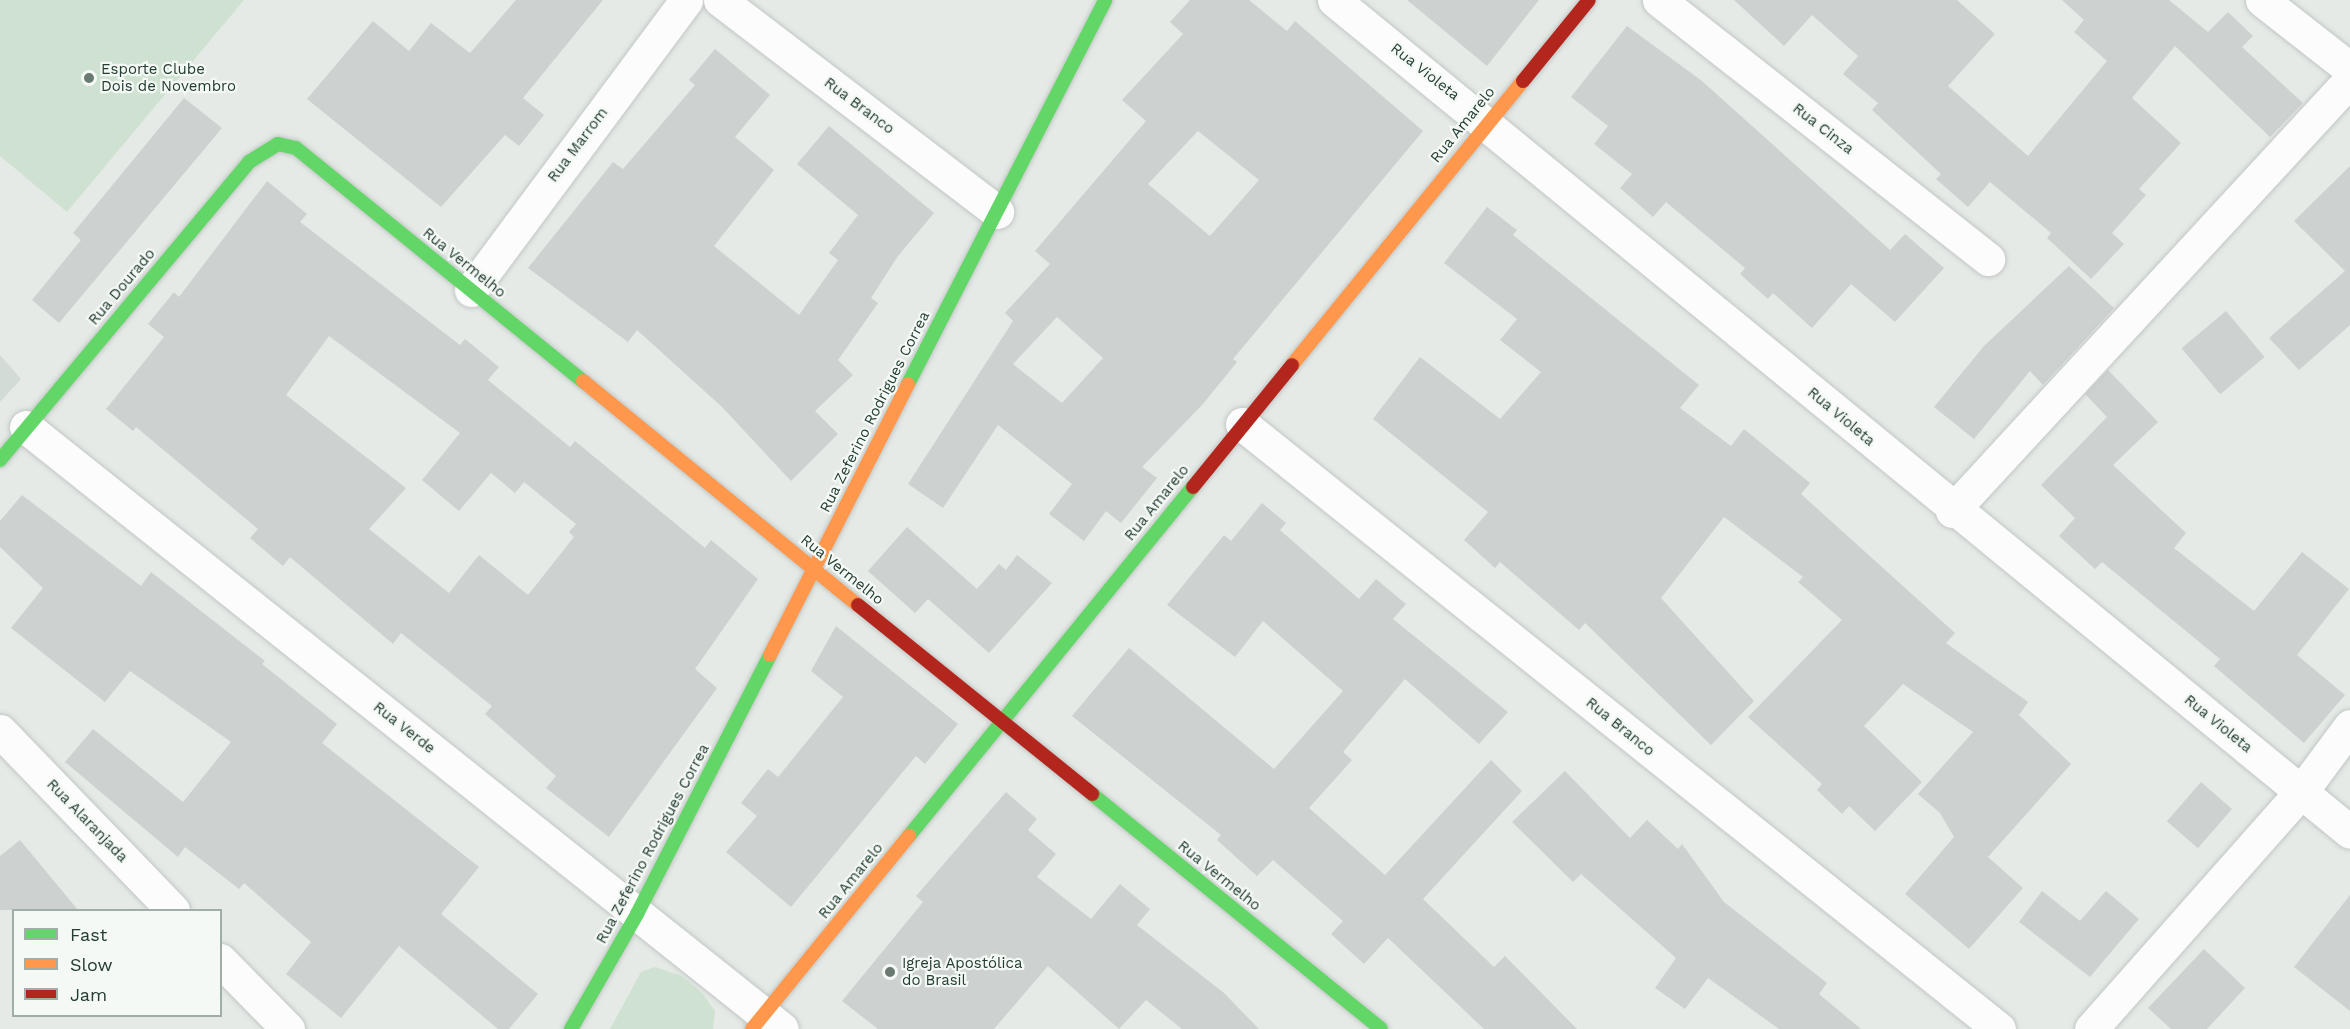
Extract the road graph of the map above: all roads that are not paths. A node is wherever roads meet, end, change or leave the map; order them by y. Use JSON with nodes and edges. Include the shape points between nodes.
{"nodes":[{"id":1,"x":686,"y":0,"type":"edge"},
{"id":2,"x":720,"y":0,"type":"edge"},
{"id":3,"x":1105,"y":0,"type":"edge"},
{"id":4,"x":1334,"y":0,"type":"edge"},
{"id":5,"x":1589,"y":0,"type":"edge"},
{"id":6,"x":1659,"y":0,"type":"edge"},
{"id":7,"x":2262,"y":0,"type":"edge"},
{"id":8,"x":2350,"y":69,"type":"edge"},
{"id":9,"x":2350,"y":80,"type":"edge"},
{"id":10,"x":1487,"y":121,"type":"junction"},
{"id":11,"x":278,"y":144,"type":"joint"},
{"id":12,"x":997,"y":212,"type":"junction"},
{"id":13,"x":1988,"y":259,"type":"dead end"},
{"id":14,"x":471,"y":290,"type":"junction"},
{"id":15,"x":1242,"y":424,"type":"junction"},
{"id":16,"x":26,"y":428,"type":"junction"},
{"id":17,"x":0,"y":460,"type":"edge"},
{"id":18,"x":1952,"y":511,"type":"junction"},
{"id":19,"x":814,"y":568,"type":"junction"},
{"id":20,"x":1002,"y":722,"type":"junction"},
{"id":21,"x":2350,"y":726,"type":"edge"},
{"id":22,"x":0,"y":731,"type":"edge"},
{"id":23,"x":2301,"y":792,"type":"junction"},
{"id":24,"x":2350,"y":832,"type":"edge"},
{"id":25,"x":172,"y":909,"type":"edge"},
{"id":26,"x":637,"y":914,"type":"junction"},
{"id":27,"x":222,"y":962,"type":"edge"},
{"id":28,"x":766,"y":1024,"type":"edge"},
{"id":29,"x":288,"y":1029,"type":"edge"},
{"id":30,"x":571,"y":1029,"type":"edge"},
{"id":31,"x":1380,"y":1029,"type":"edge"},
{"id":32,"x":1999,"y":1029,"type":"edge"},
{"id":33,"x":2091,"y":1029,"type":"edge"}],
"edges":[{"from":1,"to":14,"type":"street","name":"Rua Marrom"},
{"from":2,"to":12,"type":"street","name":"Rua Branco"},
{"from":3,"to":12,"type":"street","name":"Rua Zeferino Rodrigues Correa"},
{"from":4,"to":10,"type":"street","name":"Rua Violeta"},
{"from":5,"to":10,"type":"street","name":"Rua Amarelo"},
{"from":6,"to":13,"type":"street","name":"Rua Cinza"},
{"from":7,"to":8,"type":"street"},
{"from":9,"to":18,"type":"street"},
{"from":10,"to":15,"type":"street","name":"Rua Amarelo"},
{"from":10,"to":18,"type":"street","name":"Rua Violeta"},
{"from":11,"to":14,"type":"street","name":"Rua Vermelho","via":[[296,148]]},
{"from":11,"to":16,"type":"street","name":"Rua Dourado","via":[[249,162]]},
{"from":12,"to":19,"type":"street","name":"Rua Zeferino Rodrigues Correa"},
{"from":14,"to":19,"type":"street","name":"Rua Vermelho"},
{"from":15,"to":20,"type":"street","name":"Rua Amarelo"},
{"from":15,"to":32,"type":"street","name":"Rua Branco"},
{"from":16,"to":17,"type":"street","name":"Rua Dourado"},
{"from":16,"to":26,"type":"street","name":"Rua Verde"},
{"from":18,"to":23,"type":"street","name":"Rua Violeta"},
{"from":19,"to":20,"type":"street","name":"Rua Vermelho"},
{"from":19,"to":26,"type":"street","name":"Rua Zeferino Rodrigues Correa"},
{"from":20,"to":28,"type":"street","name":"Rua Amarelo"},
{"from":20,"to":31,"type":"street","name":"Rua Vermelho"},
{"from":21,"to":23,"type":"street"},
{"from":22,"to":25,"type":"street","name":"Rua Alaranjada"},
{"from":23,"to":24,"type":"street","name":"Rua Violeta"},
{"from":23,"to":33,"type":"street"},
{"from":26,"to":28,"type":"street","name":"Rua Verde"},
{"from":26,"to":30,"type":"street","name":"Rua Zeferino Rodrigues Correa"},
{"from":27,"to":29,"type":"street"}]}
